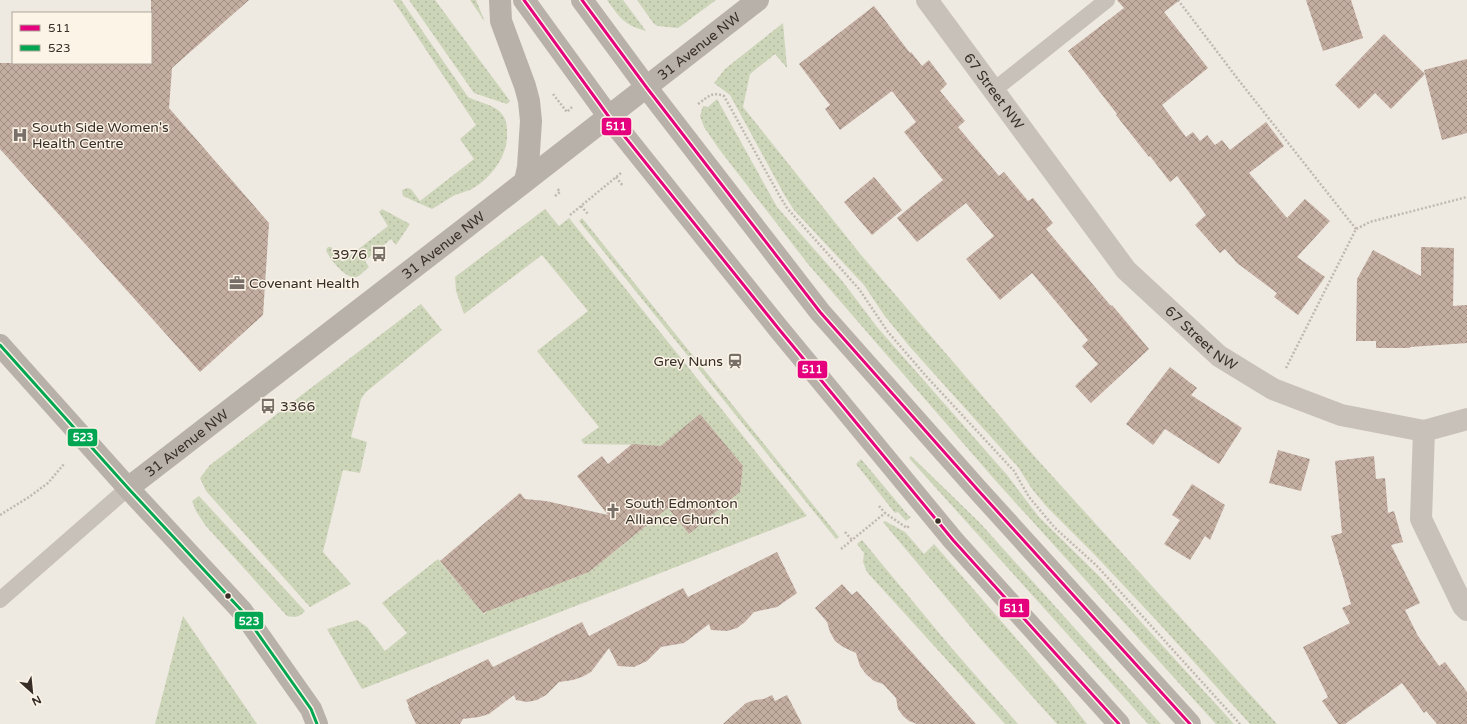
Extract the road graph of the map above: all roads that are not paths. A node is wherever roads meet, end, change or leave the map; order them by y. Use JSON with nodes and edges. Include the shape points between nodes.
{"nodes":[{"id":1,"x":500,"y":0,"type":"edge"},
{"id":2,"x":524,"y":0,"type":"edge"},
{"id":3,"x":582,"y":0,"type":"edge"},
{"id":4,"x":758,"y":0,"type":"edge"},
{"id":5,"x":927,"y":0,"type":"edge"},
{"id":6,"x":1107,"y":0,"type":"edge"},
{"id":7,"x":647,"y":88,"type":"junction"},
{"id":8,"x":994,"y":90,"type":"junction"},
{"id":9,"x":609,"y":117,"type":"junction"},
{"id":10,"x":525,"y":181,"type":"junction"},
{"id":11,"x":0,"y":345,"type":"edge"},
{"id":12,"x":1467,"y":419,"type":"edge"},
{"id":13,"x":1424,"y":431,"type":"junction"},
{"id":14,"x":128,"y":488,"type":"junction"},
{"id":15,"x":0,"y":600,"type":"edge"},
{"id":16,"x":1467,"y":610,"type":"edge"},
{"id":17,"x":317,"y":724,"type":"edge"},
{"id":18,"x":1119,"y":724,"type":"edge"},
{"id":19,"x":1190,"y":724,"type":"edge"}],
"edges":[{"from":1,"to":10,"type":"main road","via":[[501,21],[529,101],[531,121]]},
{"from":2,"to":9,"type":"main road"},
{"from":3,"to":7,"type":"main road"},
{"from":4,"to":7,"type":"main road","name":"31 Avenue NW"},
{"from":5,"to":8,"type":"street","name":"67 Street NW"},
{"from":6,"to":8,"type":"lane"},
{"from":7,"to":9,"type":"main road","name":"31 Avenue NW"},
{"from":7,"to":19,"type":"main road","via":[[820,312],[976,489]]},
{"from":8,"to":13,"type":"street","name":"67 Street NW","via":[[1126,270],[1219,356],[1273,389],[1341,415]]},
{"from":9,"to":10,"type":"main road","name":"31 Avenue NW"},
{"from":9,"to":18,"type":"main road","via":[[778,328],[953,540]]},
{"from":10,"to":14,"type":"main road","name":"31 Avenue NW"},
{"from":11,"to":14,"type":"main road"},
{"from":12,"to":13,"type":"street"},
{"from":13,"to":16,"type":"street","via":[[1422,519]]},
{"from":14,"to":15,"type":"lane"},
{"from":14,"to":17,"type":"main road","via":[[242,611],[312,710]]}]}
